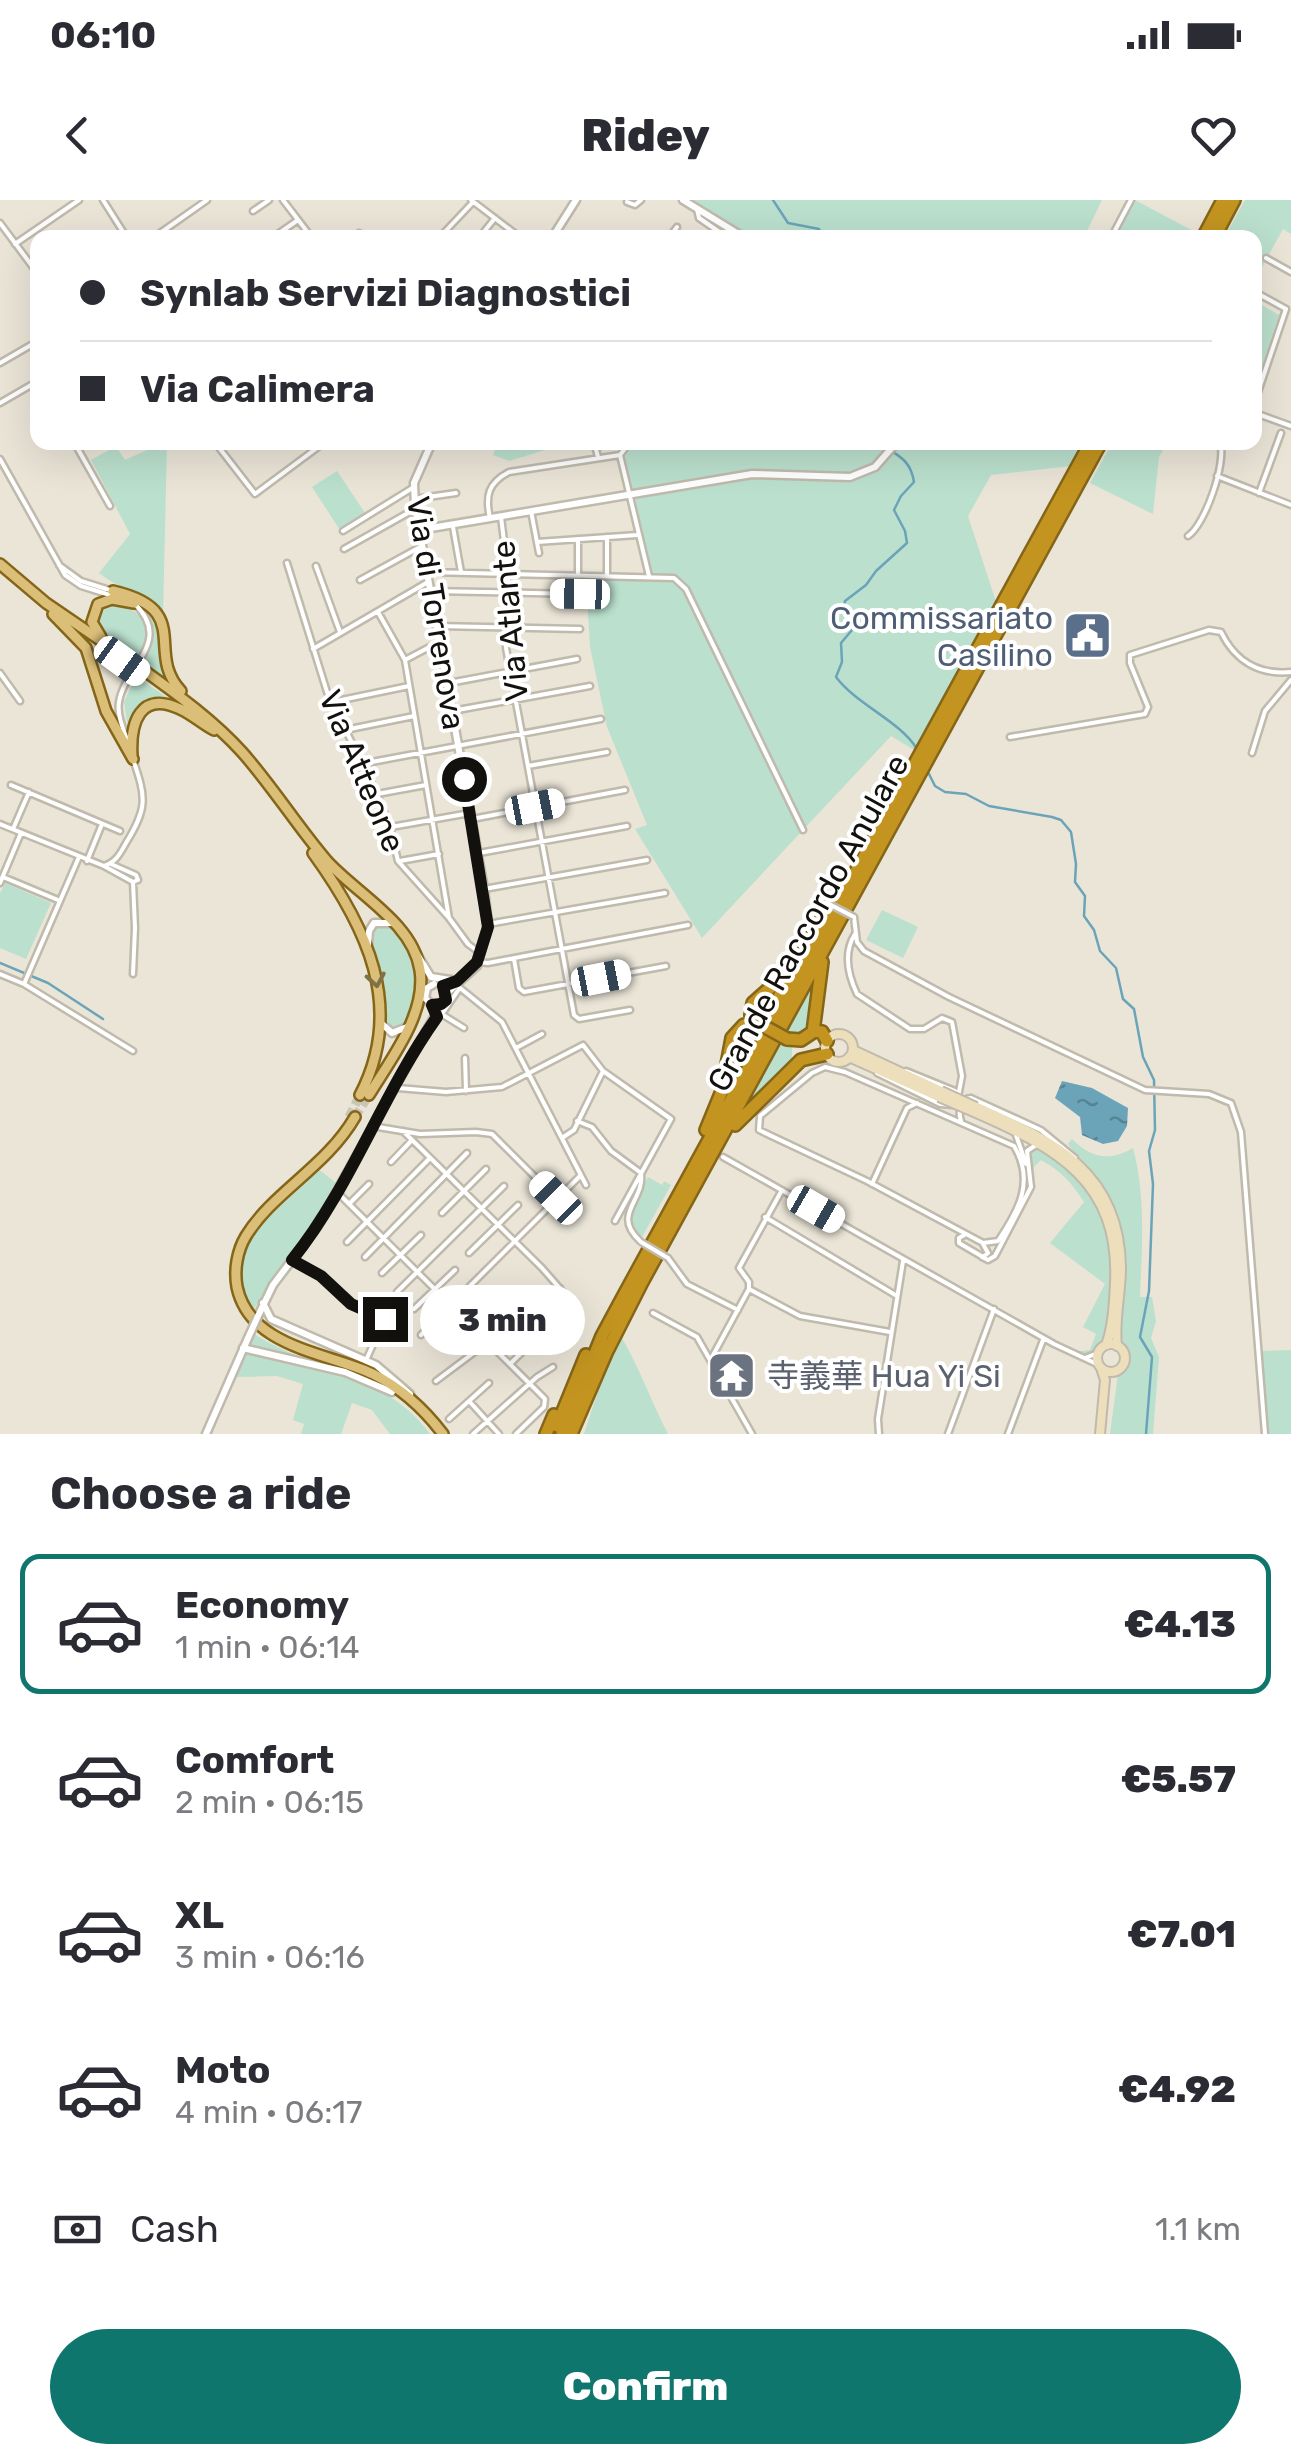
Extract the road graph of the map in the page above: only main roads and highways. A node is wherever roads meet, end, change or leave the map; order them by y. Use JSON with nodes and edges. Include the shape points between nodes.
{"nodes":[{"id":1,"x":1224,"y":200,"type":"edge"},
{"id":2,"x":1234,"y":200,"type":"edge"},
{"id":3,"x":1207,"y":230,"type":"edge"},
{"id":4,"x":1218,"y":230,"type":"edge"},
{"id":5,"x":1087,"y":450,"type":"edge"},
{"id":6,"x":1098,"y":450,"type":"edge"},
{"id":7,"x":0,"y":567,"type":"edge"},
{"id":8,"x":112,"y":591,"type":"road end"},
{"id":9,"x":134,"y":603,"type":"road end"},
{"id":10,"x":53,"y":614,"type":"junction"},
{"id":11,"x":114,"y":649,"type":"junction"},
{"id":12,"x":124,"y":659,"type":"junction"},
{"id":13,"x":141,"y":671,"type":"junction"},
{"id":14,"x":192,"y":705,"type":"junction"},
{"id":15,"x":214,"y":730,"type":"junction"},
{"id":16,"x":871,"y":845,"type":"junction"},
{"id":17,"x":833,"y":934,"type":"junction"},
{"id":18,"x":797,"y":961,"type":"junction"},
{"id":19,"x":758,"y":1025,"type":"junction"},
{"id":20,"x":813,"y":1031,"type":"junction"},
{"id":21,"x":786,"y":1040,"type":"junction"},
{"id":22,"x":826,"y":1047,"type":"junction"},
{"id":23,"x":851,"y":1054,"type":"junction"},
{"id":24,"x":975,"y":1107,"type":"junction"},
{"id":25,"x":706,"y":1130,"type":"junction"},
{"id":26,"x":719,"y":1152,"type":"junction"},
{"id":27,"x":1106,"y":1345,"type":"junction"},
{"id":28,"x":1117,"y":1346,"type":"junction"},
{"id":29,"x":606,"y":1353,"type":"junction"},
{"id":30,"x":584,"y":1358,"type":"junction"},
{"id":31,"x":1100,"y":1366,"type":"junction"},
{"id":32,"x":1116,"y":1370,"type":"junction"},
{"id":33,"x":439,"y":1434,"type":"edge"},
{"id":34,"x":546,"y":1434,"type":"edge"},
{"id":35,"x":554,"y":1434,"type":"edge"},
{"id":36,"x":562,"y":1434,"type":"edge"},
{"id":37,"x":571,"y":1434,"type":"edge"},
{"id":38,"x":580,"y":1434,"type":"edge"},
{"id":39,"x":1103,"y":1434,"type":"edge"}],
"edges":[{"from":1,"to":3,"type":"highway"},
{"from":2,"to":4,"type":"highway"},
{"from":5,"to":16,"type":"highway","name":"Grande Raccordo Anulare"},
{"from":6,"to":17,"type":"highway","name":"Grande Raccordo Anulare"},
{"from":7,"to":10,"type":"main road"},
{"from":7,"to":11,"type":"main road"},
{"from":8,"to":14,"type":"main road","via":[[141,600],[159,616],[170,677]]},
{"from":9,"to":11,"type":"main road","via":[[106,600],[94,612],[94,628]]},
{"from":10,"to":12,"type":"main road"},
{"from":10,"to":15,"type":"main road","via":[[88,652],[107,713],[132,759],[134,724],[152,704],[178,708]]},
{"from":11,"to":12,"type":"main road"},
{"from":12,"to":13,"type":"main road","bridge":true},
{"from":13,"to":14,"type":"main road"},
{"from":13,"to":15,"type":"main road"},
{"from":15,"to":14,"type":"main road","one_way":true,"via":[[342,892],[368,944],[379,1017],[364,1095],[414,1016],[421,986],[414,949]]},
{"from":16,"to":18,"type":"highway"},
{"from":16,"to":36,"type":"highway","name":"Grande Raccordo Anulare","via":[[602,1336]]},
{"from":17,"to":20,"type":"highway"},
{"from":17,"to":26,"type":"highway","name":"Grande Raccordo Anulare"},
{"from":18,"to":19,"type":"highway","via":[[753,1003]]},
{"from":18,"to":25,"type":"highway"},
{"from":19,"to":21,"type":"highway","bridge":true},
{"from":19,"to":25,"type":"highway","via":[[742,1026],[732,1038]]},
{"from":20,"to":21,"type":"highway","via":[[802,1040]]},
{"from":20,"to":22,"type":"highway","via":[[822,1032]]},
{"from":21,"to":22,"type":"highway"},
{"from":22,"to":23,"type":"main road","via":[[838,1061]]},
{"from":22,"to":23,"type":"main road","via":[[842,1034]]},
{"from":22,"to":26,"type":"highway","via":[[798,1063]]},
{"from":23,"to":24,"type":"main road","bridge":true},
{"from":24,"to":27,"type":"main road","via":[[1054,1152],[1090,1186],[1109,1223],[1116,1277]]},
{"from":24,"to":28,"type":"main road","via":[[1046,1140],[1088,1173],[1109,1206],[1120,1242]]},
{"from":25,"to":30,"type":"highway"},
{"from":26,"to":29,"type":"highway","name":"Grande Raccordo Anulare"},
{"from":27,"to":28,"type":"main road"},
{"from":27,"to":31,"type":"main road","via":[[1098,1353]]},
{"from":28,"to":32,"type":"main road","via":[[1124,1360]]},
{"from":29,"to":37,"type":"highway","name":"Grande Raccordo Anulare"},
{"from":29,"to":38,"type":"highway"},
{"from":30,"to":34,"type":"highway"},
{"from":30,"to":35,"type":"highway"},
{"from":31,"to":32,"type":"main road"},
{"from":31,"to":39,"type":"main road"},
{"from":32,"to":39,"type":"main road"},
{"from":33,"to":33,"type":"main road","via":[[392,1392],[268,1338],[246,1318],[232,1288],[232,1260],[242,1234],[352,1117],[321,1162],[250,1230],[236,1263],[238,1291],[252,1319],[269,1332],[379,1377],[410,1399]]}]}
